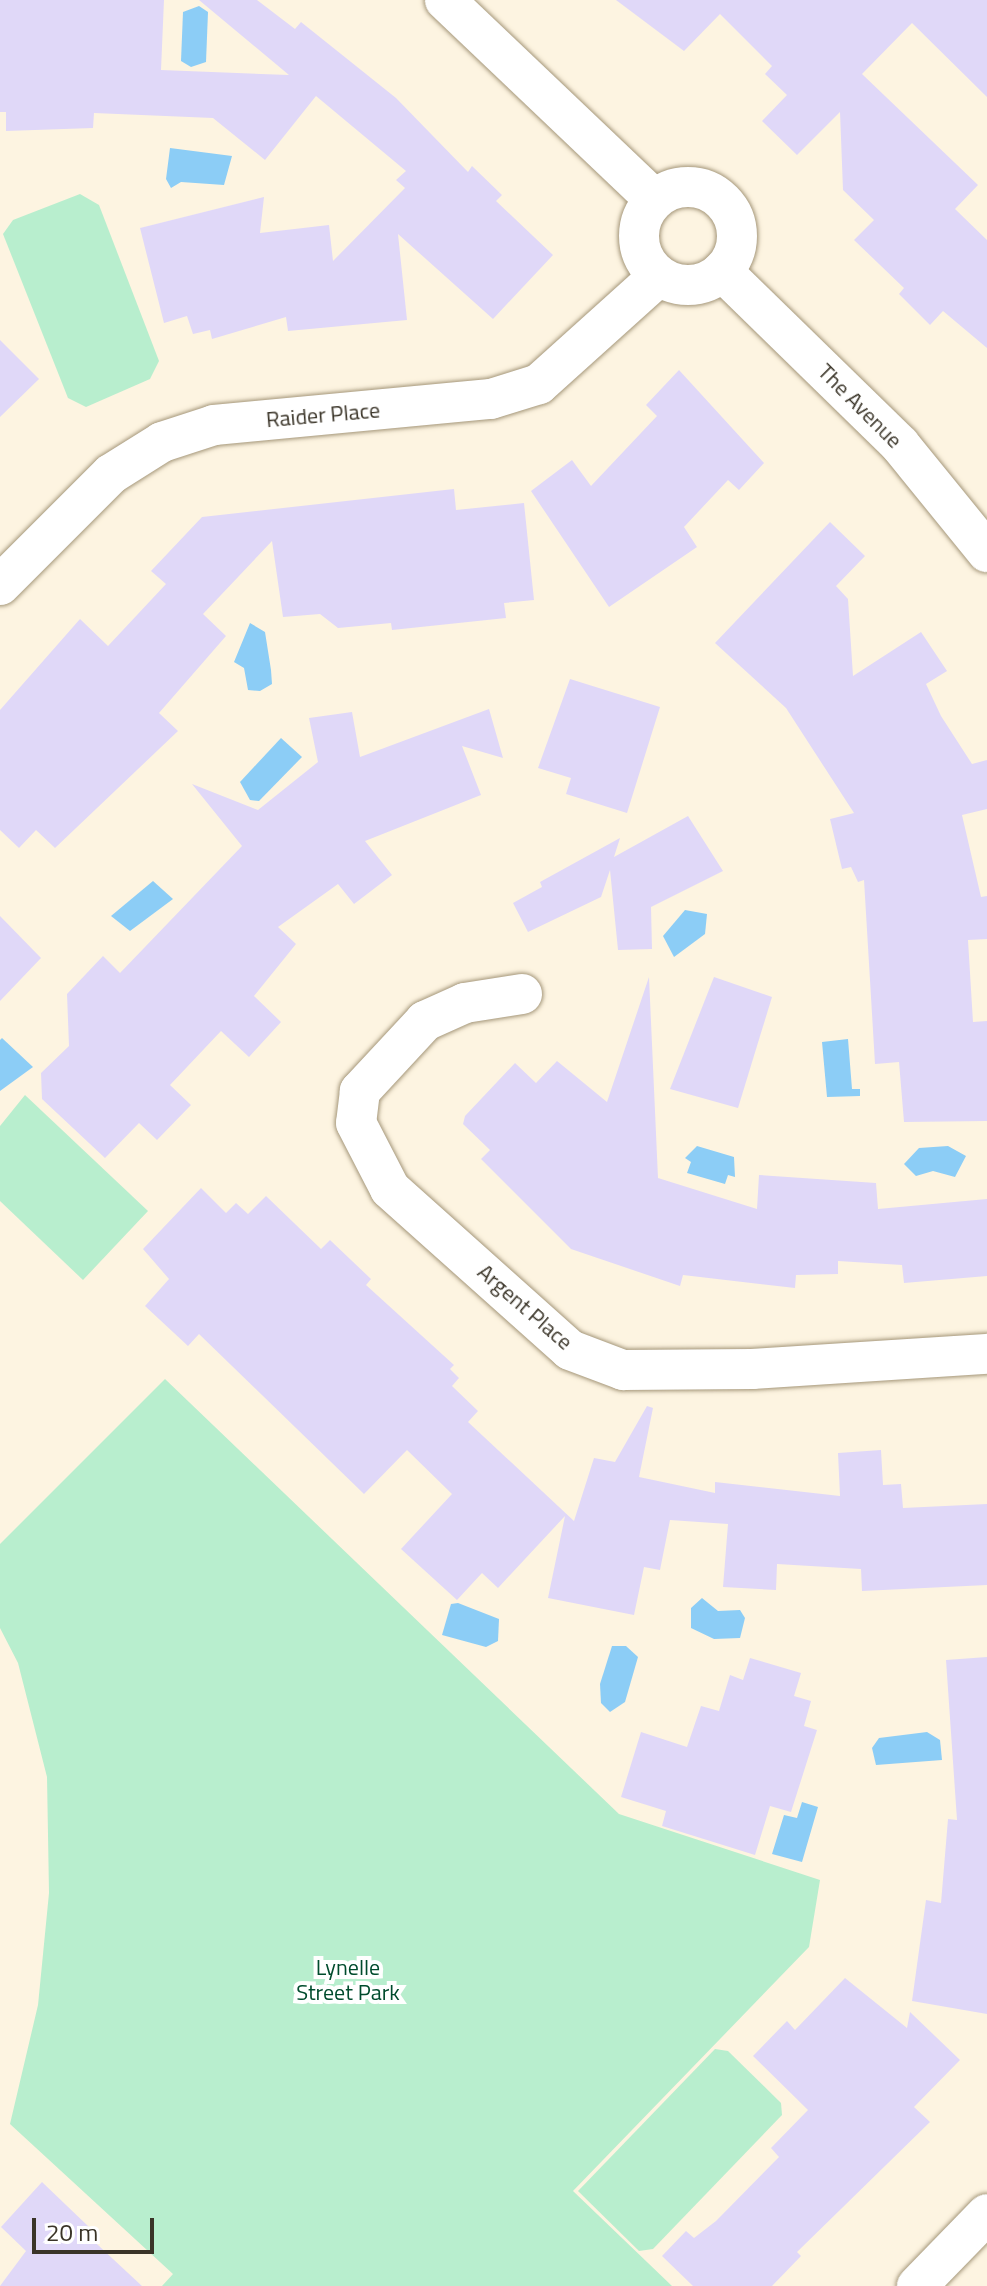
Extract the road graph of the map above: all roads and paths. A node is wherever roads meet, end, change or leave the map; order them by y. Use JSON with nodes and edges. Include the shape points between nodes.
{"nodes":[{"id":1,"x":445,"y":0,"type":"edge"},
{"id":2,"x":654,"y":199,"type":"junction"},
{"id":3,"x":722,"y":271,"type":"junction"},
{"id":4,"x":659,"y":276,"type":"junction"},
{"id":5,"x":987,"y":552,"type":"edge"},
{"id":6,"x":0,"y":585,"type":"edge"},
{"id":7,"x":522,"y":994,"type":"dead end"},
{"id":8,"x":987,"y":1354,"type":"edge"},
{"id":9,"x":987,"y":2214,"type":"edge"},
{"id":10,"x":917,"y":2286,"type":"edge"}],
"edges":[{"from":1,"to":2,"type":"street"},
{"from":2,"to":3,"type":"street","via":[[685,187],[718,196],[736,224],[737,241]]},
{"from":2,"to":4,"type":"street","via":[[639,230],[644,255]]},
{"from":3,"to":4,"type":"street","via":[[691,285]]},
{"from":3,"to":5,"type":"street","name":"The Avenue","via":[[900,445]]},
{"from":4,"to":6,"type":"street","name":"Raider Place","via":[[539,384],[491,399],[214,425],[162,442],[111,474]]},
{"from":7,"to":8,"type":"street","name":"Argent Place","via":[[465,1003],[425,1021],[360,1091],[356,1123],[390,1189],[570,1350],[623,1370],[752,1369]]},
{"from":9,"to":10,"type":"street"}]}
